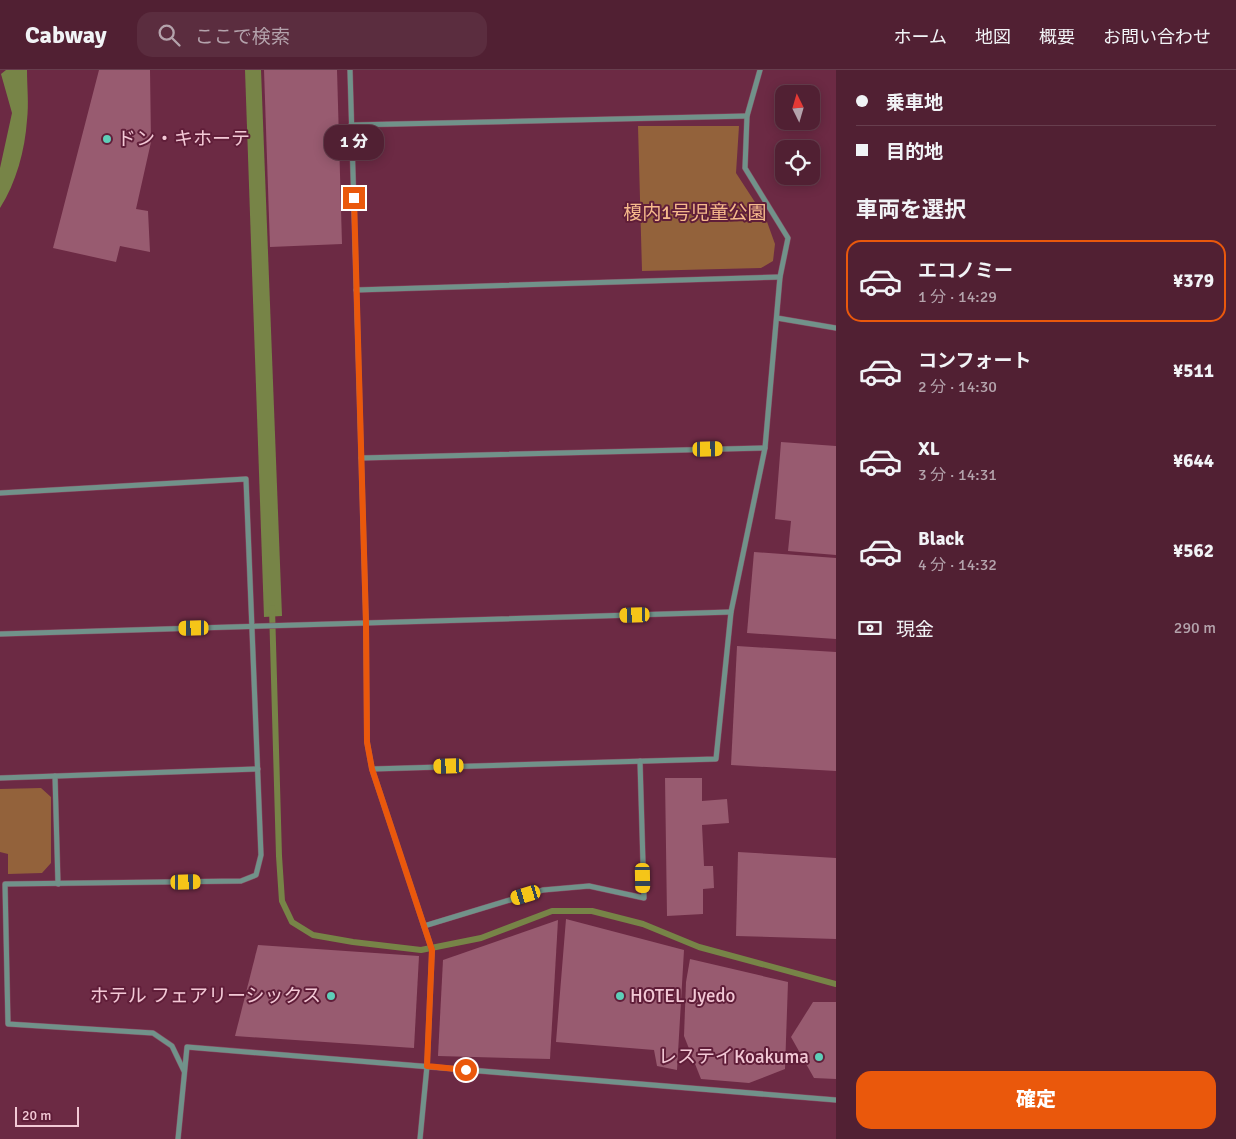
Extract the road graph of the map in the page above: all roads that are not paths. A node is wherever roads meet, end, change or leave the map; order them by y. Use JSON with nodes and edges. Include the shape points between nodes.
{"nodes":[{"id":1,"x":350,"y":70,"type":"edge"},
{"id":2,"x":760,"y":70,"type":"edge"},
{"id":3,"x":747,"y":116,"type":"junction"},
{"id":4,"x":351,"y":124,"type":"junction"},
{"id":5,"x":780,"y":277,"type":"junction"},
{"id":6,"x":356,"y":290,"type":"junction"},
{"id":7,"x":777,"y":318,"type":"junction"},
{"id":8,"x":836,"y":328,"type":"edge"},
{"id":9,"x":766,"y":448,"type":"junction"},
{"id":10,"x":361,"y":458,"type":"junction"},
{"id":11,"x":0,"y":494,"type":"edge"},
{"id":12,"x":731,"y":612,"type":"junction"},
{"id":13,"x":366,"y":623,"type":"junction"},
{"id":14,"x":252,"y":626,"type":"junction"},
{"id":15,"x":0,"y":634,"type":"edge"},
{"id":16,"x":640,"y":761,"type":"junction"},
{"id":17,"x":258,"y":769,"type":"junction"},
{"id":18,"x":372,"y":769,"type":"junction"},
{"id":19,"x":55,"y":776,"type":"junction"},
{"id":20,"x":0,"y":778,"type":"edge"},
{"id":21,"x":58,"y":884,"type":"junction"},
{"id":22,"x":424,"y":926,"type":"junction"},
{"id":23,"x":427,"y":1066,"type":"junction"},
{"id":24,"x":184,"y":1071,"type":"junction"},
{"id":25,"x":836,"y":1100,"type":"edge"},
{"id":26,"x":178,"y":1139,"type":"edge"},
{"id":27,"x":420,"y":1139,"type":"edge"}],
"edges":[{"from":1,"to":4,"type":"street"},
{"from":2,"to":3,"type":"street"},
{"from":3,"to":4,"type":"street"},
{"from":3,"to":5,"type":"street","via":[[745,168],[788,238]]},
{"from":4,"to":6,"type":"street"},
{"from":5,"to":6,"type":"street"},
{"from":5,"to":7,"type":"street"},
{"from":6,"to":10,"type":"street"},
{"from":7,"to":8,"type":"street"},
{"from":7,"to":9,"type":"street"},
{"from":9,"to":10,"type":"street"},
{"from":9,"to":12,"type":"street"},
{"from":10,"to":13,"type":"street"},
{"from":11,"to":14,"type":"street","via":[[246,479]]},
{"from":12,"to":13,"type":"street"},
{"from":12,"to":16,"type":"street","via":[[716,759]]},
{"from":13,"to":14,"type":"street"},
{"from":13,"to":18,"type":"street","via":[[367,742]]},
{"from":14,"to":15,"type":"street"},
{"from":14,"to":17,"type":"street"},
{"from":16,"to":18,"type":"street"},
{"from":16,"to":22,"type":"street","via":[[644,898],[589,886],[543,890]]},
{"from":17,"to":19,"type":"street"},
{"from":17,"to":21,"type":"street","via":[[261,855],[256,875],[241,881]]},
{"from":18,"to":22,"type":"street"},
{"from":19,"to":20,"type":"street"},
{"from":19,"to":21,"type":"street"},
{"from":21,"to":24,"type":"street","via":[[5,884],[8,1024],[153,1033],[172,1046]]},
{"from":22,"to":23,"type":"street","via":[[432,950]]},
{"from":23,"to":24,"type":"street","via":[[186,1047]]},
{"from":23,"to":25,"type":"street"},
{"from":23,"to":27,"type":"street"},
{"from":24,"to":26,"type":"street"}]}
